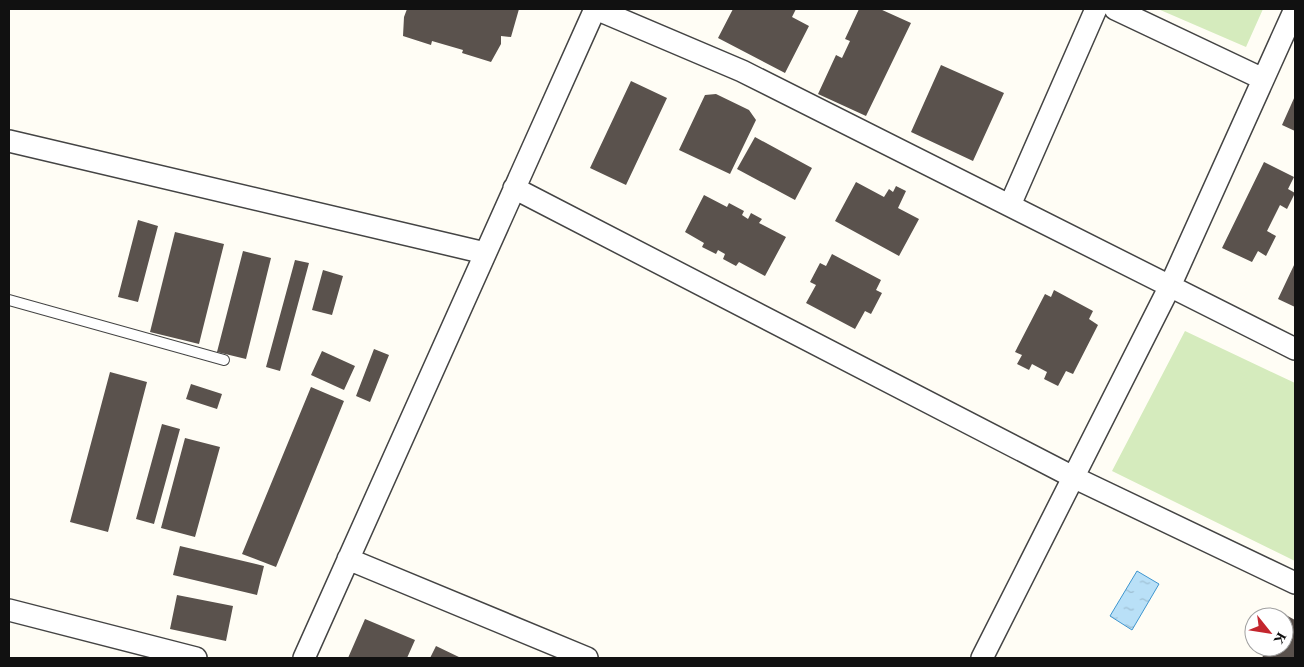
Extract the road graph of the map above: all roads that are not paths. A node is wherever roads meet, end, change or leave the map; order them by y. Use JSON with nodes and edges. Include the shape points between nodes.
{"nodes":[{"id":1,"x":596,"y":9,"type":"edge"},
{"id":2,"x":1096,"y":9,"type":"edge"},
{"id":3,"x":1115,"y":9,"type":"edge"},
{"id":4,"x":1295,"y":9,"type":"edge"},
{"id":5,"x":1263,"y":79,"type":"junction"},
{"id":6,"x":9,"y":141,"type":"edge"},
{"id":7,"x":514,"y":188,"type":"junction"},
{"id":8,"x":1010,"y":205,"type":"junction"},
{"id":9,"x":486,"y":253,"type":"junction"},
{"id":10,"x":1170,"y":286,"type":"junction"},
{"id":11,"x":9,"y":300,"type":"edge"},
{"id":12,"x":1295,"y":349,"type":"edge"},
{"id":13,"x":224,"y":360,"type":"dead end"},
{"id":14,"x":1073,"y":477,"type":"junction"},
{"id":15,"x":348,"y":559,"type":"junction"},
{"id":16,"x":1295,"y":583,"type":"edge"},
{"id":17,"x":9,"y":610,"type":"edge"},
{"id":18,"x":196,"y":658,"type":"edge"},
{"id":19,"x":304,"y":658,"type":"edge"},
{"id":20,"x":586,"y":658,"type":"edge"},
{"id":21,"x":982,"y":658,"type":"edge"}],
"edges":[{"from":1,"to":7,"type":"street"},
{"from":1,"to":8,"type":"street","via":[[742,71]]},
{"from":2,"to":8,"type":"street"},
{"from":3,"to":5,"type":"street"},
{"from":4,"to":5,"type":"street"},
{"from":5,"to":10,"type":"street"},
{"from":6,"to":9,"type":"street"},
{"from":7,"to":9,"type":"street"},
{"from":7,"to":14,"type":"street"},
{"from":8,"to":10,"type":"street"},
{"from":9,"to":15,"type":"street"},
{"from":10,"to":12,"type":"street"},
{"from":10,"to":14,"type":"street"},
{"from":11,"to":13,"type":"lane"},
{"from":14,"to":16,"type":"street"},
{"from":14,"to":21,"type":"street"},
{"from":15,"to":19,"type":"street"},
{"from":15,"to":20,"type":"street"},
{"from":17,"to":18,"type":"street"}]}
